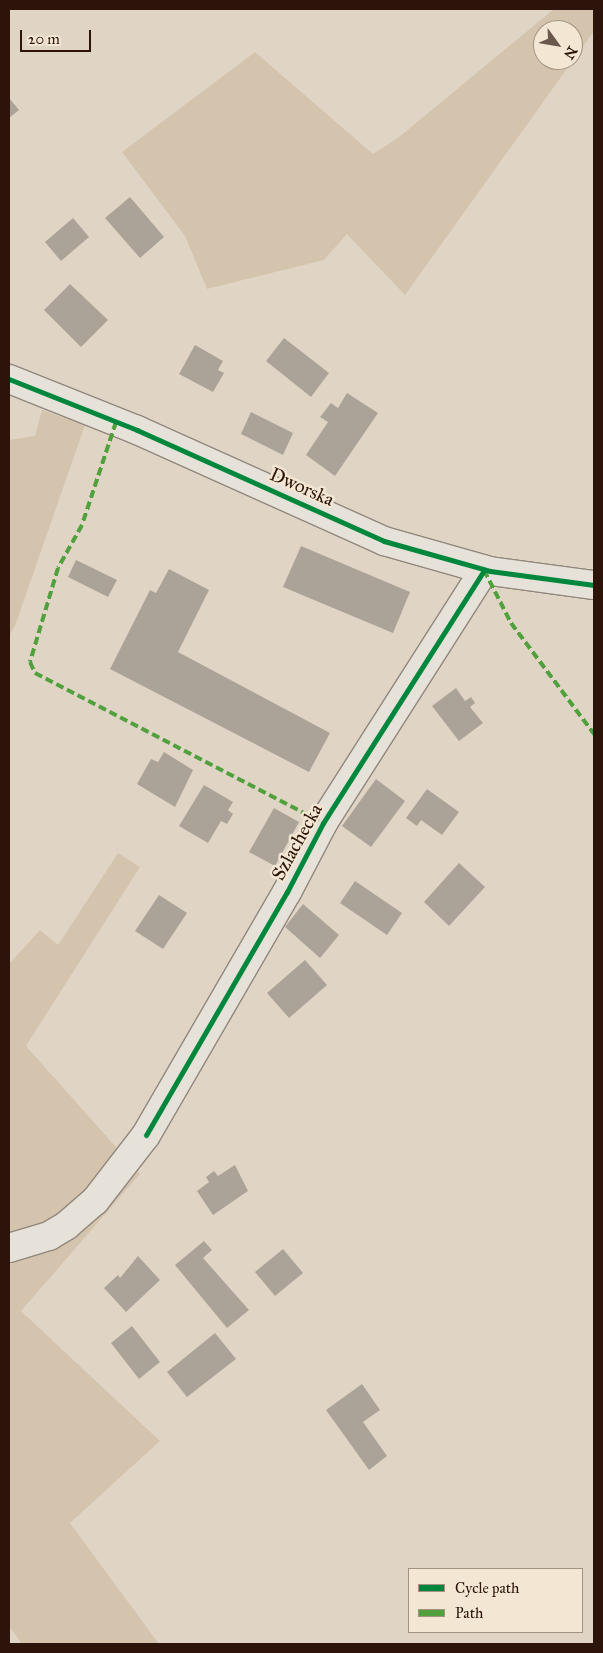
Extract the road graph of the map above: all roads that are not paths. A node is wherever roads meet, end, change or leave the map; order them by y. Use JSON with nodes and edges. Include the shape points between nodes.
{"nodes":[{"id":1,"x":9,"y":379,"type":"edge"},
{"id":2,"x":484,"y":570,"type":"junction"},
{"id":3,"x":594,"y":585,"type":"edge"},
{"id":4,"x":9,"y":1248,"type":"edge"}],
"edges":[{"from":1,"to":2,"type":"street","name":"Dworska","via":[[138,430],[384,540]]},
{"from":2,"to":3,"type":"street","name":"Dworska"},
{"from":2,"to":4,"type":"street","name":"Szlachecka","via":[[323,823],[287,892],[146,1135],[95,1201],[67,1225],[49,1236]]}]}
